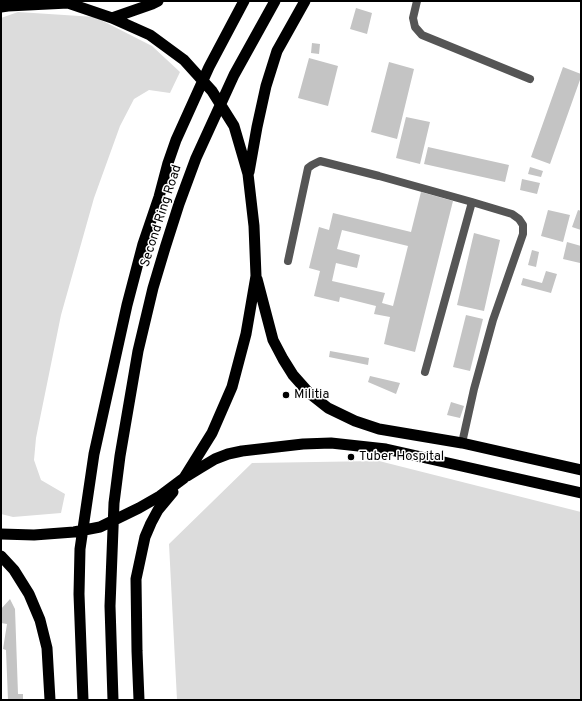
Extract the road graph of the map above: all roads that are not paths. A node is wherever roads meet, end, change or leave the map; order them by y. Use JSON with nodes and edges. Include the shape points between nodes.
{"nodes":[{"id":1,"x":158,"y":1,"type":"edge"},
{"id":2,"x":244,"y":1,"type":"edge"},
{"id":3,"x":275,"y":1,"type":"edge"},
{"id":4,"x":305,"y":1,"type":"edge"},
{"id":5,"x":417,"y":1,"type":"edge"},
{"id":6,"x":67,"y":2,"type":"edge"},
{"id":7,"x":1,"y":7,"type":"edge"},
{"id":8,"x":112,"y":18,"type":"junction"},
{"id":9,"x":530,"y":79,"type":"dead end"},
{"id":10,"x":248,"y":174,"type":"junction"},
{"id":11,"x":472,"y":202,"type":"junction"},
{"id":12,"x":288,"y":261,"type":"dead end"},
{"id":13,"x":256,"y":276,"type":"junction"},
{"id":14,"x":425,"y":372,"type":"dead end"},
{"id":15,"x":462,"y":443,"type":"junction"},
{"id":16,"x":581,"y":470,"type":"edge"},
{"id":17,"x":184,"y":478,"type":"junction"},
{"id":18,"x":581,"y":493,"type":"edge"},
{"id":19,"x":1,"y":534,"type":"edge"},
{"id":20,"x":1,"y":556,"type":"edge"},
{"id":21,"x":50,"y":700,"type":"edge"},
{"id":22,"x":83,"y":700,"type":"edge"},
{"id":23,"x":113,"y":700,"type":"edge"},
{"id":24,"x":139,"y":700,"type":"edge"}],
"edges":[{"from":1,"to":8,"type":"highway"},
{"from":2,"to":22,"type":"highway","name":"Second Ring Road","via":[[176,140],[129,297],[94,454],[80,549]]},
{"from":3,"to":23,"type":"highway","name":"Second Ring Road","via":[[234,75],[196,158],[179,204],[138,351],[114,503],[110,606]]},
{"from":4,"to":10,"type":"highway","via":[[277,50],[266,86]]},
{"from":5,"to":9,"type":"street","via":[[413,18],[415,27],[422,35]]},
{"from":6,"to":7,"type":"highway"},
{"from":6,"to":8,"type":"highway"},
{"from":8,"to":10,"type":"highway","via":[[150,36],[184,60],[212,91],[234,126]]},
{"from":10,"to":13,"type":"highway"},
{"from":11,"to":12,"type":"street","via":[[379,176],[316,162],[308,168]]},
{"from":11,"to":14,"type":"street"},
{"from":11,"to":15,"type":"street","via":[[512,214],[524,225],[493,320]]},
{"from":13,"to":15,"type":"highway","via":[[273,340],[293,375],[309,393],[328,408],[379,429]]},
{"from":13,"to":17,"type":"highway","via":[[246,334],[232,387],[212,433]]},
{"from":15,"to":16,"type":"highway"},
{"from":17,"to":18,"type":"highway","via":[[228,454],[303,444],[331,444],[386,449]]},
{"from":17,"to":19,"type":"highway","via":[[160,496],[100,527],[34,535]]},
{"from":17,"to":24,"type":"highway","via":[[151,523],[141,550],[136,579]]},
{"from":20,"to":21,"type":"highway","via":[[30,594],[40,620],[47,648]]}]}
